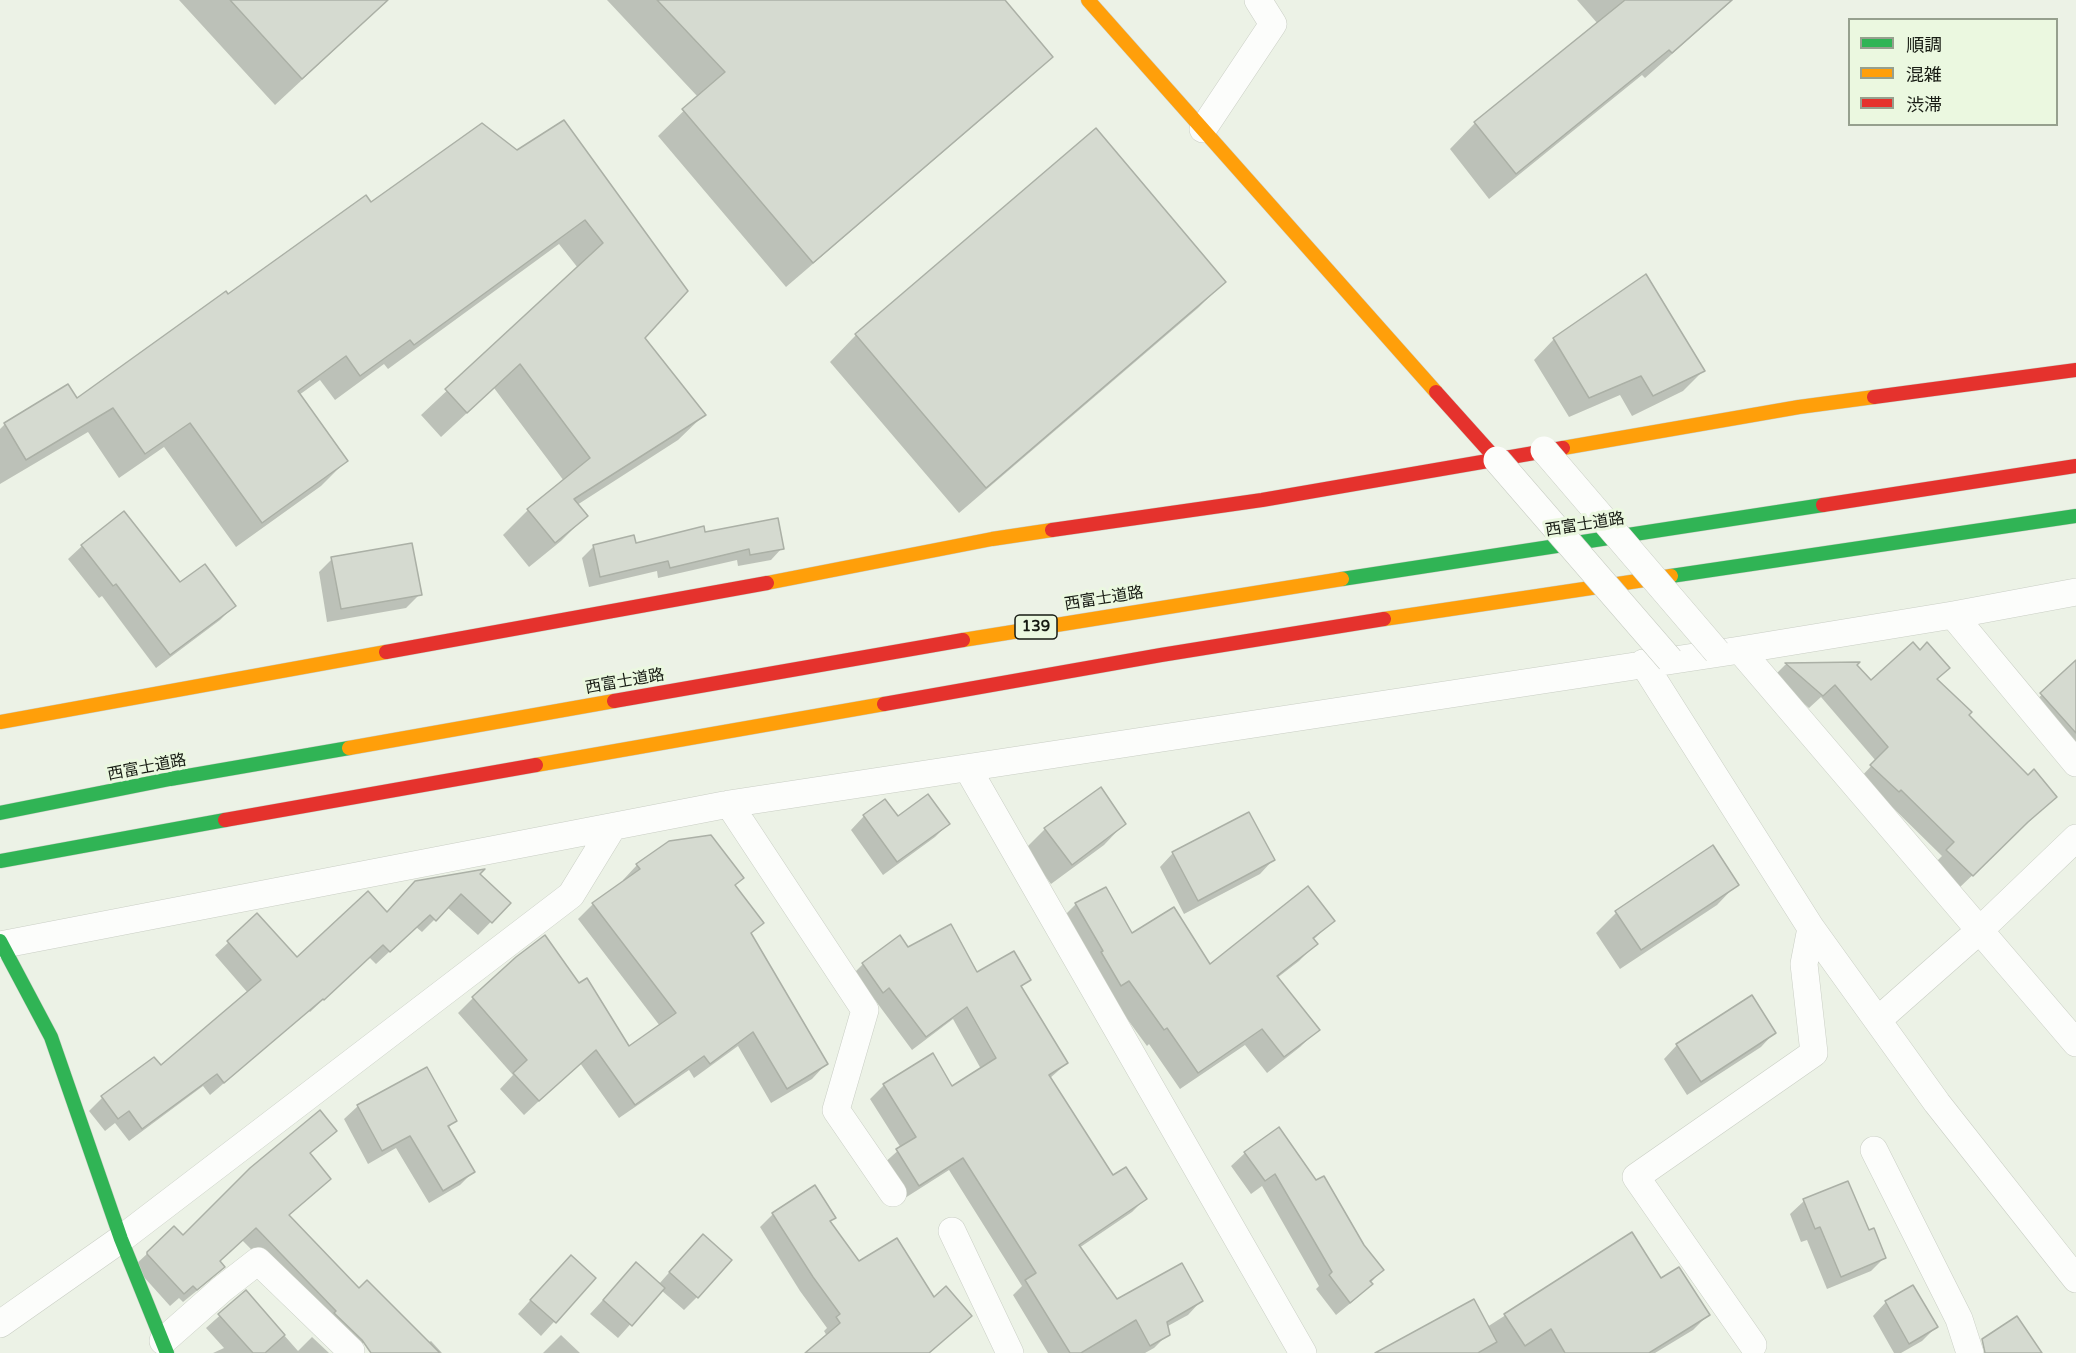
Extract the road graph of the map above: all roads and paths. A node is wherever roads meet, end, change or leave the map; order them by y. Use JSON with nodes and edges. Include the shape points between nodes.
{"nodes":[{"id":1,"x":1088,"y":0,"type":"edge"},
{"id":2,"x":1258,"y":0,"type":"edge"},
{"id":3,"x":1203,"y":129,"type":"junction"},
{"id":4,"x":2076,"y":370,"type":"edge"},
{"id":5,"x":1544,"y":450,"type":"junction"},
{"id":6,"x":1497,"y":460,"type":"junction"},
{"id":7,"x":2076,"y":466,"type":"edge"},
{"id":8,"x":2076,"y":516,"type":"edge"},
{"id":9,"x":2076,"y":592,"type":"edge"},
{"id":10,"x":1953,"y":615,"type":"junction"},
{"id":11,"x":1729,"y":651,"type":"junction"},
{"id":12,"x":1670,"y":660,"type":"junction"},
{"id":13,"x":1643,"y":663,"type":"junction"},
{"id":14,"x":0,"y":722,"type":"edge"},
{"id":15,"x":2076,"y":763,"type":"edge"},
{"id":16,"x":968,"y":769,"type":"junction"},
{"id":17,"x":729,"y":804,"type":"junction"},
{"id":18,"x":0,"y":813,"type":"edge"},
{"id":19,"x":612,"y":828,"type":"junction"},
{"id":20,"x":2076,"y":838,"type":"edge"},
{"id":21,"x":0,"y":861,"type":"edge"},
{"id":22,"x":1811,"y":928,"type":"junction"},
{"id":23,"x":1980,"y":930,"type":"junction"},
{"id":24,"x":1,"y":943,"type":"edge"},
{"id":25,"x":1878,"y":1020,"type":"junction"},
{"id":26,"x":2076,"y":1043,"type":"edge"},
{"id":27,"x":1874,"y":1150,"type":"dead end"},
{"id":28,"x":893,"y":1193,"type":"dead end"},
{"id":29,"x":952,"y":1231,"type":"dead end"},
{"id":30,"x":121,"y":1239,"type":"junction"},
{"id":31,"x":2076,"y":1279,"type":"edge"},
{"id":32,"x":0,"y":1324,"type":"edge"},
{"id":33,"x":165,"y":1347,"type":"edge"},
{"id":34,"x":1752,"y":1350,"type":"edge"},
{"id":35,"x":351,"y":1351,"type":"dead end"},
{"id":36,"x":1010,"y":1353,"type":"edge"},
{"id":37,"x":1303,"y":1353,"type":"edge"},
{"id":38,"x":1970,"y":1353,"type":"edge"}],
"edges":[{"from":1,"to":3,"type":"main road"},
{"from":2,"to":3,"type":"street","via":[[1273,24]]},
{"from":3,"to":6,"type":"main road"},
{"from":4,"to":5,"type":"main road","via":[[1799,407]]},
{"from":5,"to":6,"type":"main road"},
{"from":5,"to":11,"type":"street","bridge":true},
{"from":6,"to":12,"type":"street","bridge":true},
{"from":6,"to":14,"type":"main road","via":[[1262,500],[992,539],[711,594]]},
{"from":7,"to":18,"type":"main road","name":"西富士道路","number":"139","via":[[1034,627]]},
{"from":8,"to":21,"type":"main road","via":[[1149,657]]},
{"from":9,"to":10,"type":"street"},
{"from":10,"to":11,"type":"street"},
{"from":10,"to":15,"type":"street"},
{"from":11,"to":12,"type":"street"},
{"from":11,"to":23,"type":"street"},
{"from":12,"to":13,"type":"street"},
{"from":13,"to":16,"type":"street"},
{"from":13,"to":22,"type":"street"},
{"from":16,"to":17,"type":"street"},
{"from":16,"to":37,"type":"street"},
{"from":17,"to":19,"type":"street"},
{"from":17,"to":28,"type":"street","via":[[865,1010],[836,1110]]},
{"from":19,"to":24,"type":"street"},
{"from":19,"to":30,"type":"street","via":[[571,895]]},
{"from":20,"to":23,"type":"street"},
{"from":22,"to":25,"type":"street"},
{"from":22,"to":34,"type":"street","via":[[1804,964],[1814,1053],[1636,1177]]},
{"from":23,"to":25,"type":"street"},
{"from":23,"to":26,"type":"street"},
{"from":24,"to":30,"type":"main road","via":[[51,1037]]},
{"from":25,"to":31,"type":"street","via":[[1937,1103]]},
{"from":27,"to":38,"type":"street","via":[[1959,1319]]},
{"from":29,"to":36,"type":"street"},
{"from":30,"to":32,"type":"street"},
{"from":30,"to":33,"type":"main road"},
{"from":33,"to":35,"type":"street","via":[[222,1289],[258,1261]]}]}
